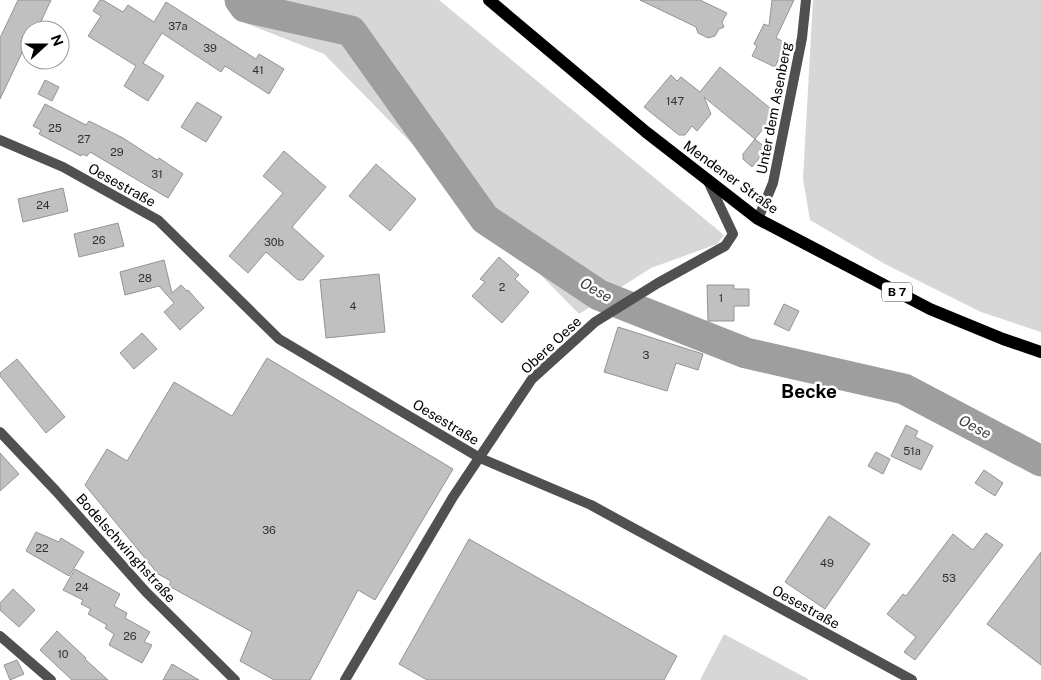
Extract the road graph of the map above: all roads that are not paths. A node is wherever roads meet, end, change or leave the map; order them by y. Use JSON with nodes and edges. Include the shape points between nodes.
{"nodes":[{"id":1,"x":489,"y":0,"type":"edge"},
{"id":2,"x":806,"y":0,"type":"edge"},
{"id":3,"x":0,"y":140,"type":"edge"},
{"id":4,"x":708,"y":181,"type":"junction"},
{"id":5,"x":758,"y":219,"type":"junction"},
{"id":6,"x":1041,"y":352,"type":"edge"},
{"id":7,"x":0,"y":432,"type":"edge"},
{"id":8,"x":480,"y":458,"type":"junction"},
{"id":9,"x":0,"y":636,"type":"edge"},
{"id":10,"x":51,"y":680,"type":"edge"},
{"id":11,"x":235,"y":680,"type":"edge"},
{"id":12,"x":345,"y":680,"type":"edge"},
{"id":13,"x":912,"y":680,"type":"edge"}],
"edges":[{"from":1,"to":4,"type":"main road","name":"Mendener Straße","number":"B 7"},
{"from":2,"to":5,"type":"street","name":"Unter dem Asenberg","via":[[802,38],[773,183]]},
{"from":3,"to":8,"type":"street","name":"Oesestraße","via":[[63,167],[158,220],[279,339]]},
{"from":4,"to":5,"type":"main road","name":"Mendener Straße","number":"B 7"},
{"from":4,"to":8,"type":"street","name":"Obere Oese","via":[[733,234],[725,246],[595,322],[532,379]]},
{"from":5,"to":6,"type":"main road","name":"Mendener Straße","number":"B 7","via":[[930,309]]},
{"from":7,"to":11,"type":"street","name":"Bodelschwinghstraße","via":[[146,592]]},
{"from":8,"to":12,"type":"street","name":"Obere Oese","via":[[453,497]]},
{"from":8,"to":13,"type":"street","name":"Oesestraße","via":[[591,505]]},
{"from":9,"to":10,"type":"street"}]}
